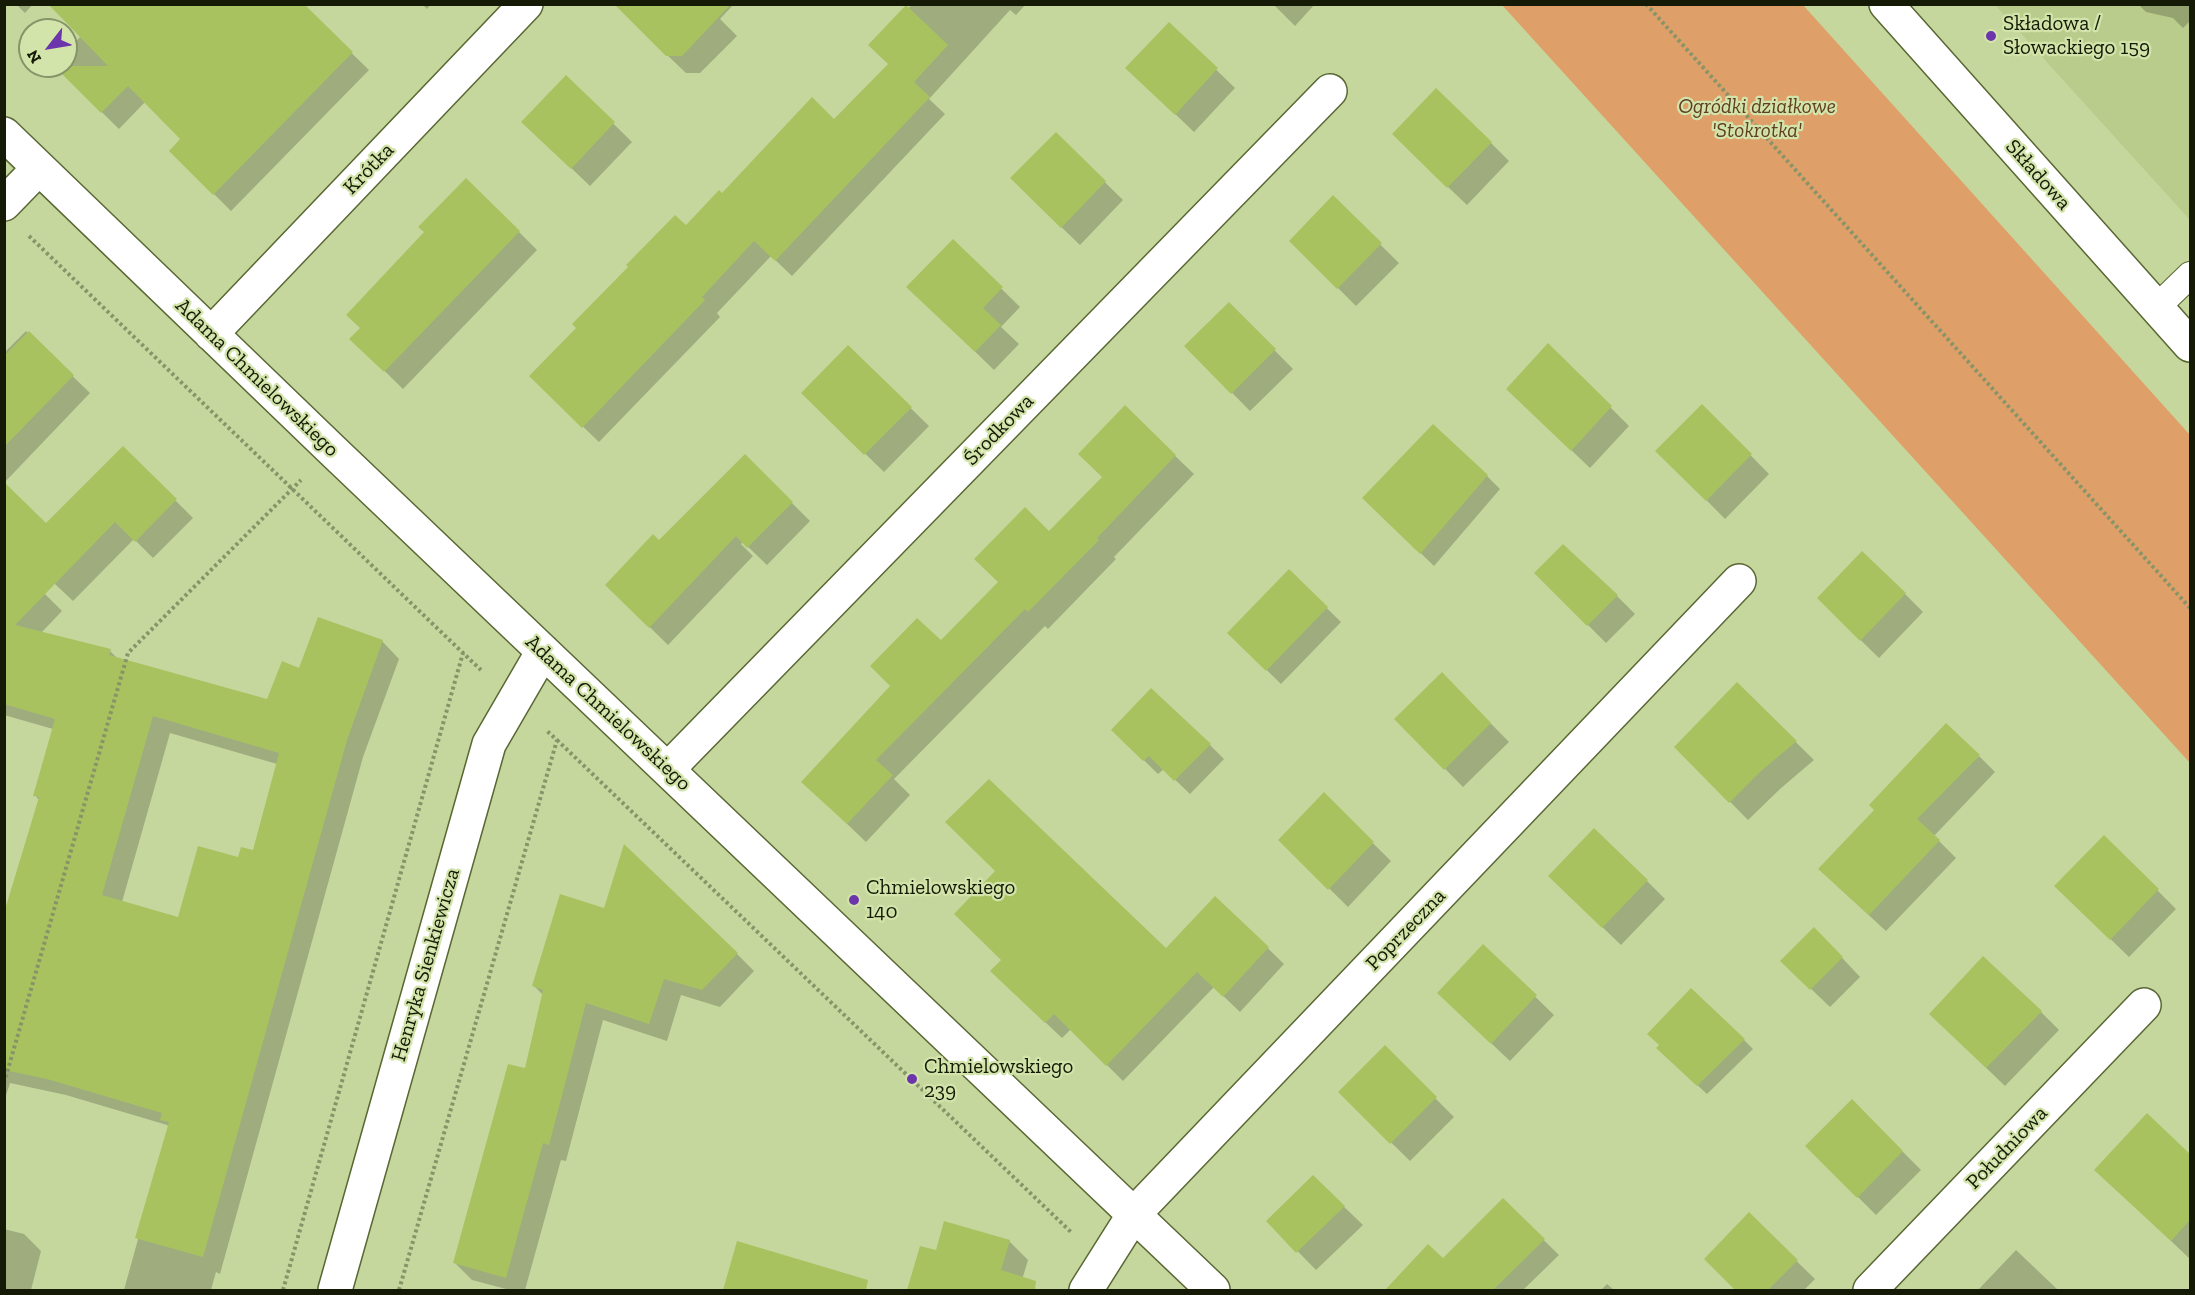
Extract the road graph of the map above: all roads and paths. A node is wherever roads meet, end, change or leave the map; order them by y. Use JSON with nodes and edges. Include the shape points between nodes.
{"nodes":[{"id":1,"x":526,"y":4,"type":"edge"},
{"id":2,"x":1647,"y":4,"type":"edge"},
{"id":3,"x":1886,"y":4,"type":"edge"},
{"id":4,"x":1330,"y":92,"type":"dead end"},
{"id":5,"x":4,"y":134,"type":"edge"},
{"id":6,"x":39,"y":168,"type":"junction"},
{"id":7,"x":13,"y":216,"type":"edge"},
{"id":8,"x":2190,"y":274,"type":"edge"},
{"id":9,"x":2157,"y":307,"type":"junction"},
{"id":10,"x":211,"y":334,"type":"junction"},
{"id":11,"x":2190,"y":345,"type":"edge"},
{"id":12,"x":332,"y":450,"type":"junction"},
{"id":13,"x":292,"y":489,"type":"junction"},
{"id":14,"x":1739,"y":581,"type":"dead end"},
{"id":15,"x":2190,"y":608,"type":"edge"},
{"id":16,"x":543,"y":651,"type":"junction"},
{"id":17,"x":463,"y":653,"type":"dead end"},
{"id":18,"x":557,"y":740,"type":"dead end"},
{"id":19,"x":668,"y":769,"type":"junction"},
{"id":20,"x":2144,"y":1005,"type":"dead end"},
{"id":21,"x":4,"y":1083,"type":"edge"},
{"id":22,"x":1134,"y":1214,"type":"junction"},
{"id":23,"x":1103,"y":1262,"type":"junction"},
{"id":24,"x":335,"y":1290,"type":"edge"},
{"id":25,"x":1086,"y":1290,"type":"edge"},
{"id":26,"x":1214,"y":1290,"type":"edge"},
{"id":27,"x":1870,"y":1290,"type":"edge"}],
"edges":[{"from":1,"to":10,"type":"street","name":"Krótka"},
{"from":2,"to":15,"type":"path"},
{"from":3,"to":9,"type":"street","name":"Składowa"},
{"from":4,"to":19,"type":"street","name":"Środkowa"},
{"from":5,"to":6,"type":"street","name":"Adama Chmielowskiego"},
{"from":6,"to":7,"type":"street"},
{"from":6,"to":10,"type":"street","name":"Adama Chmielowskiego"},
{"from":7,"to":13,"type":"path"},
{"from":8,"to":9,"type":"lane"},
{"from":9,"to":11,"type":"street","name":"Składowa"},
{"from":10,"to":12,"type":"street","name":"Adama Chmielowskiego"},
{"from":12,"to":13,"type":"path"},
{"from":12,"to":16,"type":"street","name":"Adama Chmielowskiego"},
{"from":13,"to":17,"type":"path"},
{"from":13,"to":21,"type":"path","via":[[128,653]]},
{"from":14,"to":22,"type":"street","name":"Poprzeczna"},
{"from":16,"to":19,"type":"street","name":"Adama Chmielowskiego"},
{"from":16,"to":24,"type":"street","name":"Henryka Sienkiewicza","via":[[489,744]]},
{"from":18,"to":23,"type":"path"},
{"from":19,"to":22,"type":"street","name":"Adama Chmielowskiego"},
{"from":20,"to":27,"type":"street","name":"Południowa"},
{"from":22,"to":23,"type":"street","name":"Poprzeczna"},
{"from":22,"to":26,"type":"street","name":"Adama Chmielowskiego"},
{"from":23,"to":25,"type":"street","name":"Poprzeczna"}]}
